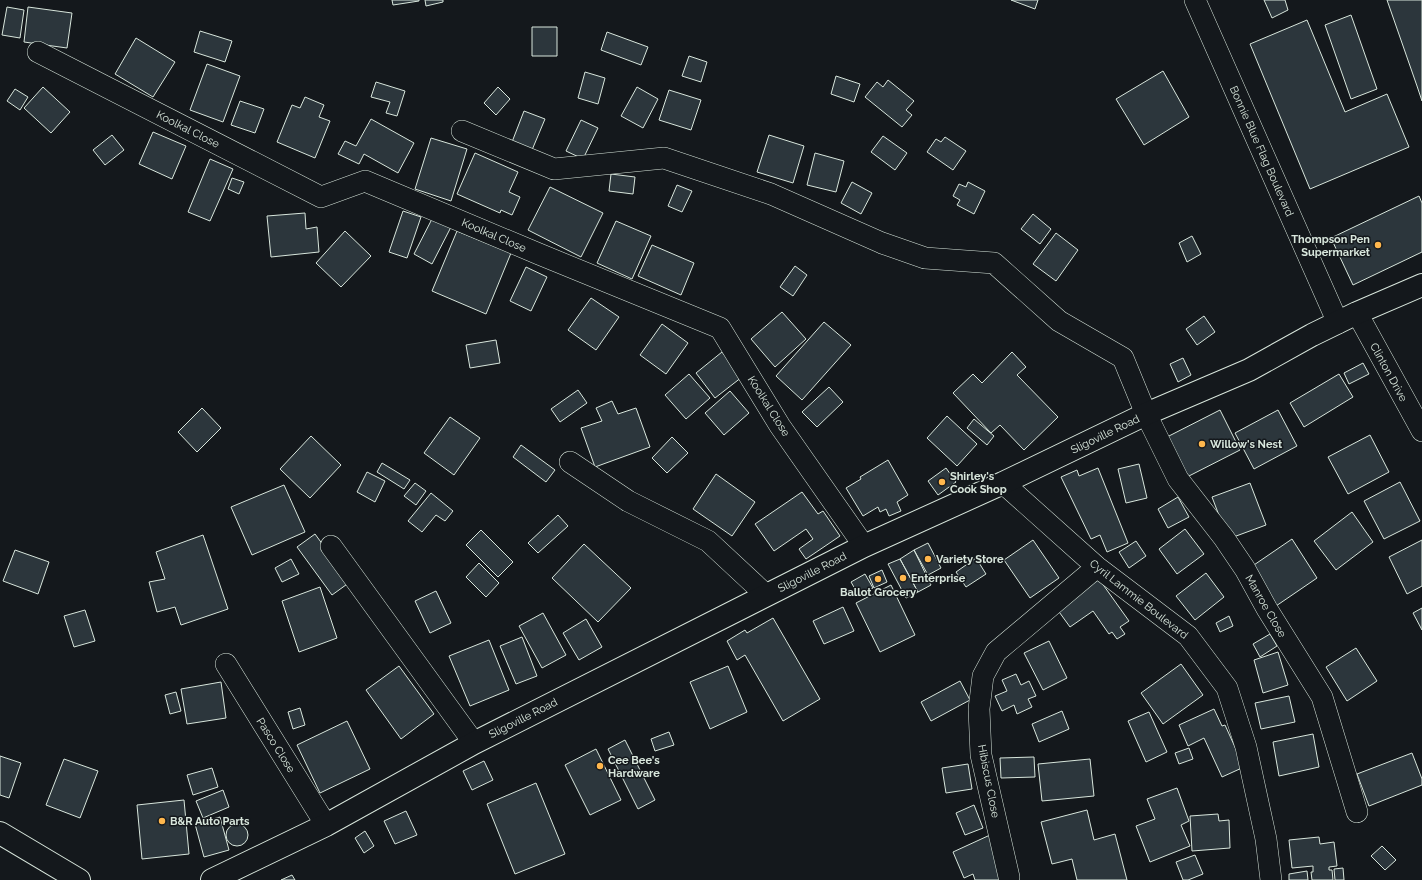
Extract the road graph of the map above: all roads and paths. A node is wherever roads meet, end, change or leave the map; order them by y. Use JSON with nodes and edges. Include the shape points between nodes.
{"nodes":[{"id":1,"x":1195,"y":0,"type":"edge"},
{"id":2,"x":38,"y":52,"type":"dead end"},
{"id":3,"x":462,"y":131,"type":"dead end"},
{"id":4,"x":1422,"y":285,"type":"edge"},
{"id":5,"x":1357,"y":313,"type":"junction"},
{"id":6,"x":1338,"y":323,"type":"junction"},
{"id":7,"x":1146,"y":414,"type":"junction"},
{"id":8,"x":1422,"y":431,"type":"edge"},
{"id":9,"x":570,"y":462,"type":"dead end"},
{"id":10,"x":1003,"y":483,"type":"junction"},
{"id":11,"x":331,"y":546,"type":"dead end"},
{"id":12,"x":864,"y":546,"type":"junction"},
{"id":13,"x":1097,"y":567,"type":"junction"},
{"id":14,"x":766,"y":595,"type":"junction"},
{"id":15,"x":226,"y":664,"type":"dead end"},
{"id":16,"x":474,"y":743,"type":"junction"},
{"id":17,"x":1357,"y":812,"type":"dead end"},
{"id":18,"x":326,"y":825,"type":"junction"},
{"id":19,"x":0,"y":833,"type":"edge"},
{"id":20,"x":1009,"y":877,"type":"dead end"},
{"id":21,"x":79,"y":880,"type":"edge"},
{"id":22,"x":212,"y":880,"type":"edge"},
{"id":23,"x":1271,"y":880,"type":"edge"}],
"edges":[{"from":1,"to":6,"type":"street","name":"Bonnie Blue Flag Boulevard"},
{"from":2,"to":12,"type":"street","name":"Koolkal Close","via":[[320,197],[365,181],[720,328],[780,426]]},
{"from":3,"to":7,"type":"street","name":"Manroe Close","via":[[554,169],[664,158],[771,194],[925,258],[994,263],[1059,321],[1123,358]]},
{"from":4,"to":5,"type":"street","name":"Sligoville Road"},
{"from":5,"to":6,"type":"street","name":"Sligoville Road"},
{"from":5,"to":8,"type":"street","name":"Clinton Drive"},
{"from":6,"to":7,"type":"street","name":"Sligoville Road","via":[[1249,370]]},
{"from":7,"to":10,"type":"street","name":"Sligoville Road"},
{"from":7,"to":17,"type":"street","name":"Manroe Close","via":[[1178,479],[1245,569],[1322,697]]},
{"from":9,"to":14,"type":"street","via":[[628,501],[708,541]]},
{"from":10,"to":12,"type":"street","name":"Sligoville Road"},
{"from":10,"to":13,"type":"street","name":"Cyril Lammie Boulevard"},
{"from":11,"to":16,"type":"street"},
{"from":12,"to":14,"type":"street","name":"Sligoville Road"},
{"from":13,"to":20,"type":"street","name":"Hibiscus Close","via":[[996,652],[983,676],[979,709],[981,755]]},
{"from":13,"to":23,"type":"street","name":"Cyril Lammie Boulevard","via":[[1188,636],[1227,688],[1246,747],[1266,839]]},
{"from":14,"to":16,"type":"street","name":"Sligoville Road"},
{"from":15,"to":18,"type":"street","name":"Pasco Close"},
{"from":16,"to":18,"type":"street","name":"Sligoville Road"},
{"from":18,"to":22,"type":"street","name":"Sligoville Road"},
{"from":19,"to":21,"type":"street"}]}
